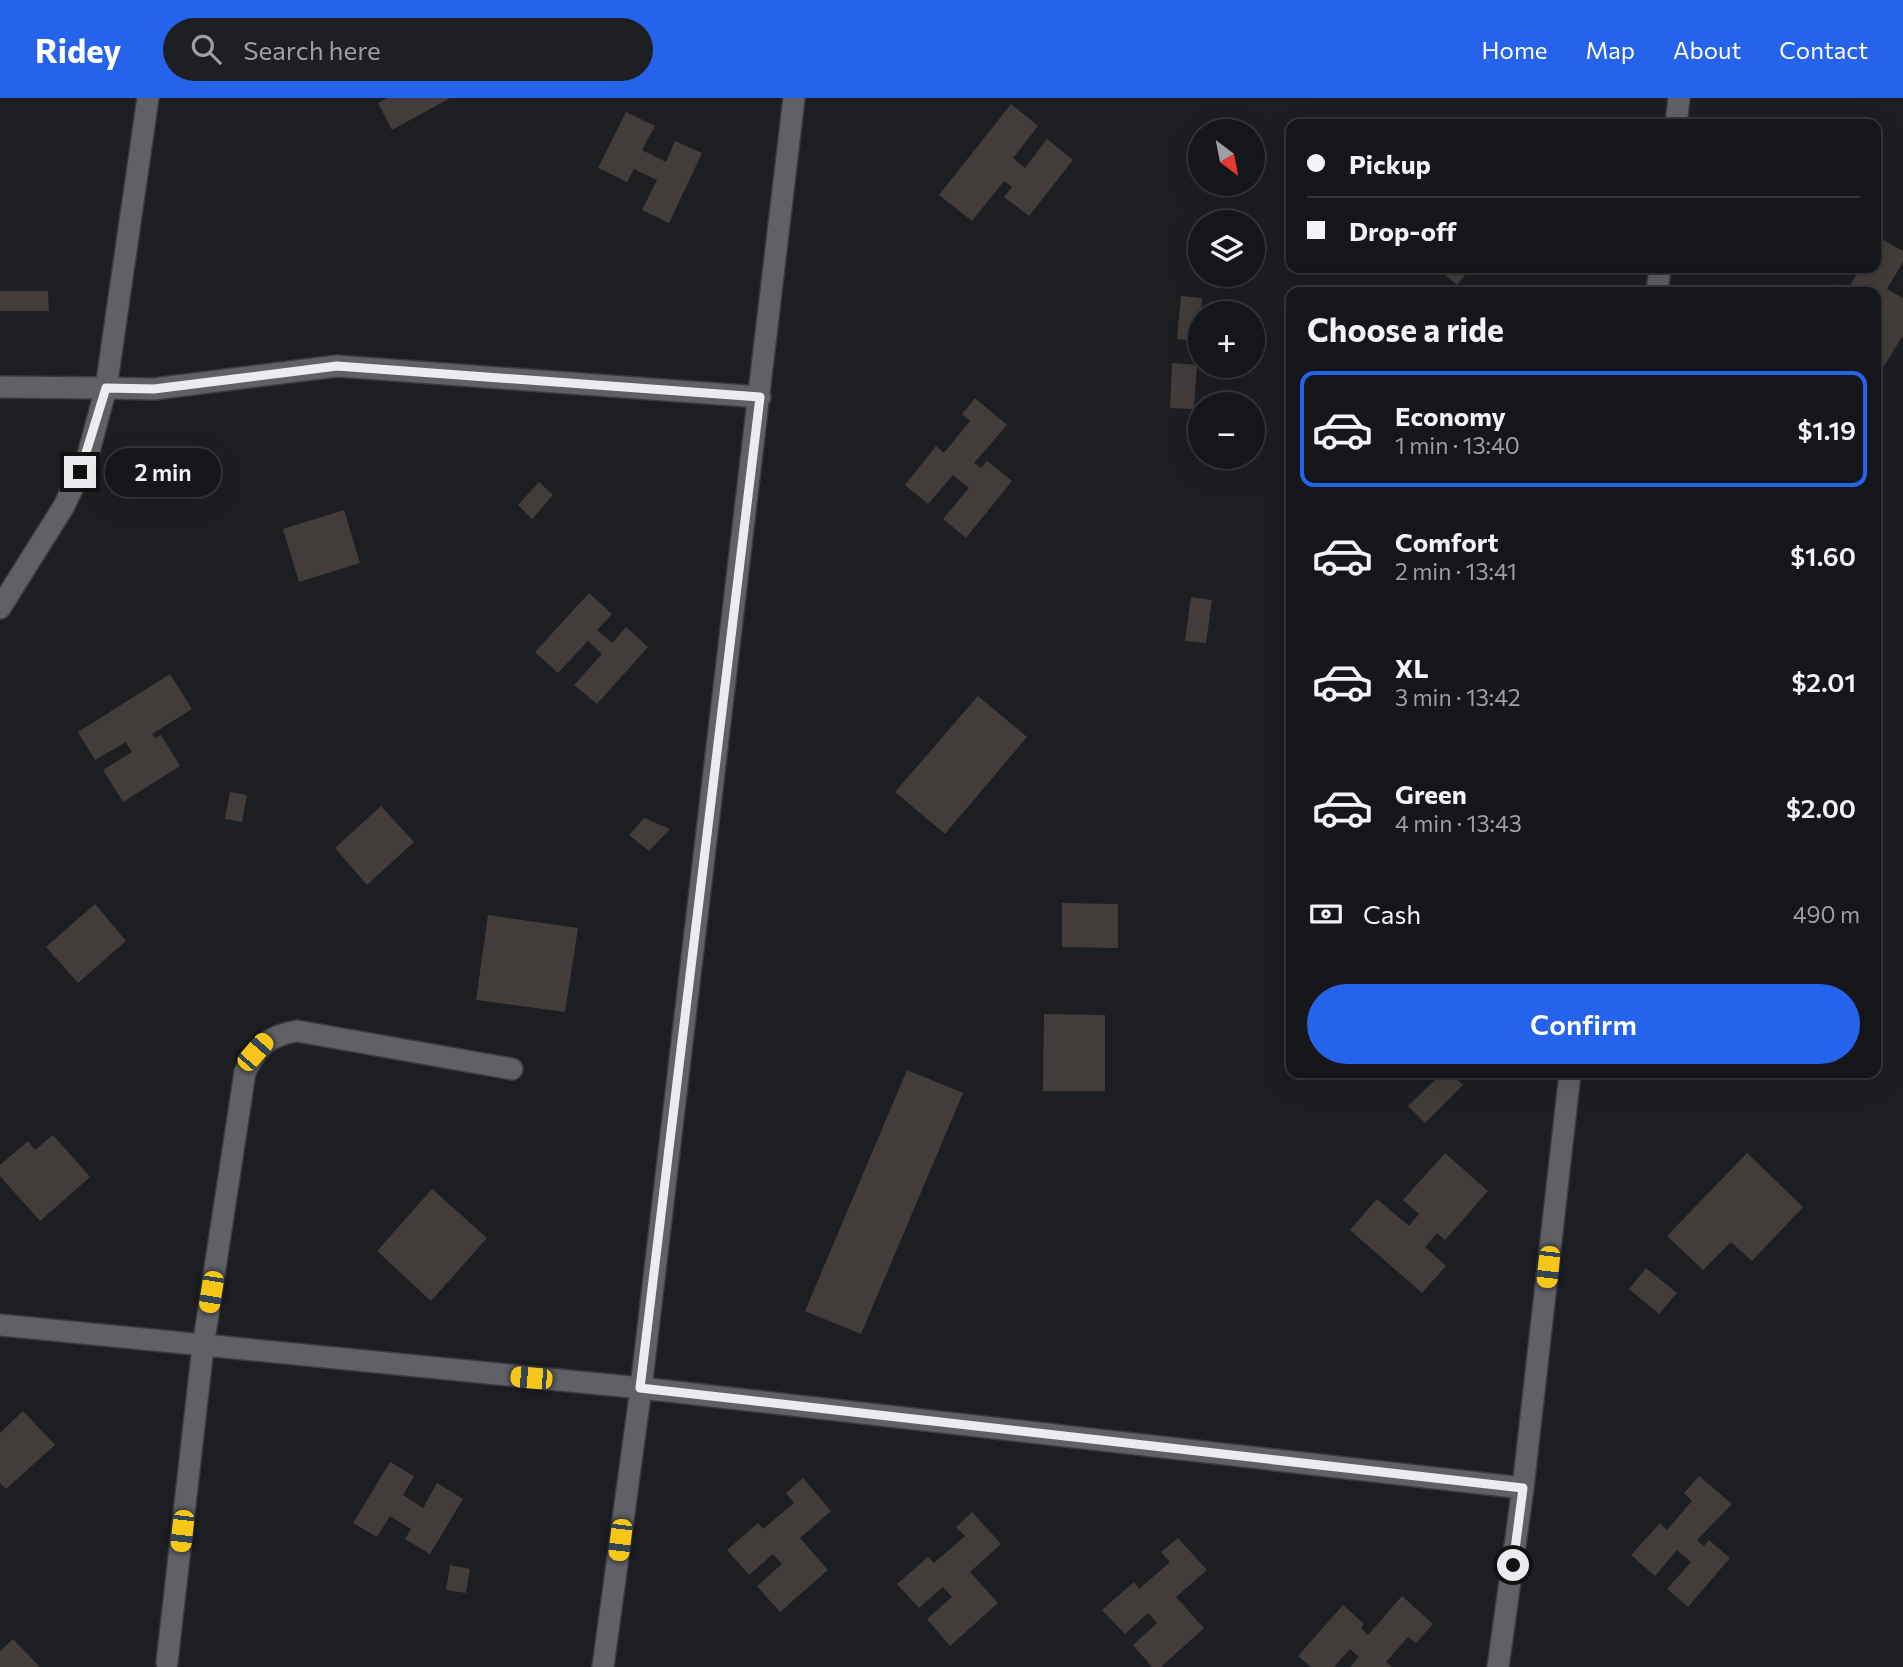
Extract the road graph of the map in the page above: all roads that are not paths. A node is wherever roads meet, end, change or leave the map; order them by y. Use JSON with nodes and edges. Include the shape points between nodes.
{"nodes":[{"id":1,"x":148,"y":98,"type":"edge"},
{"id":2,"x":794,"y":98,"type":"edge"},
{"id":3,"x":1679,"y":98,"type":"edge"},
{"id":4,"x":1677,"y":119,"type":"edge"},
{"id":5,"x":0,"y":387,"type":"edge"},
{"id":6,"x":106,"y":388,"type":"junction"},
{"id":7,"x":760,"y":397,"type":"junction"},
{"id":8,"x":0,"y":608,"type":"edge"},
{"id":9,"x":512,"y":1069,"type":"dead end"},
{"id":10,"x":1569,"y":1078,"type":"edge"},
{"id":11,"x":0,"y":1325,"type":"edge"},
{"id":12,"x":203,"y":1347,"type":"junction"},
{"id":13,"x":640,"y":1388,"type":"junction"},
{"id":14,"x":1523,"y":1488,"type":"junction"},
{"id":15,"x":167,"y":1662,"type":"dead end"},
{"id":16,"x":603,"y":1667,"type":"edge"},
{"id":17,"x":1498,"y":1667,"type":"edge"}],
"edges":[{"from":1,"to":6,"type":"street"},
{"from":2,"to":7,"type":"street"},
{"from":3,"to":4,"type":"street"},
{"from":5,"to":6,"type":"street"},
{"from":6,"to":7,"type":"street","via":[[154,389],[337,366]]},
{"from":6,"to":8,"type":"street","via":[[88,455],[64,506]]},
{"from":7,"to":13,"type":"street"},
{"from":9,"to":12,"type":"street","via":[[297,1031],[265,1041],[245,1072]]},
{"from":10,"to":14,"type":"street"},
{"from":11,"to":12,"type":"street"},
{"from":12,"to":13,"type":"street"},
{"from":12,"to":15,"type":"street"},
{"from":13,"to":14,"type":"street"},
{"from":13,"to":16,"type":"street"},
{"from":14,"to":17,"type":"street"}]}
